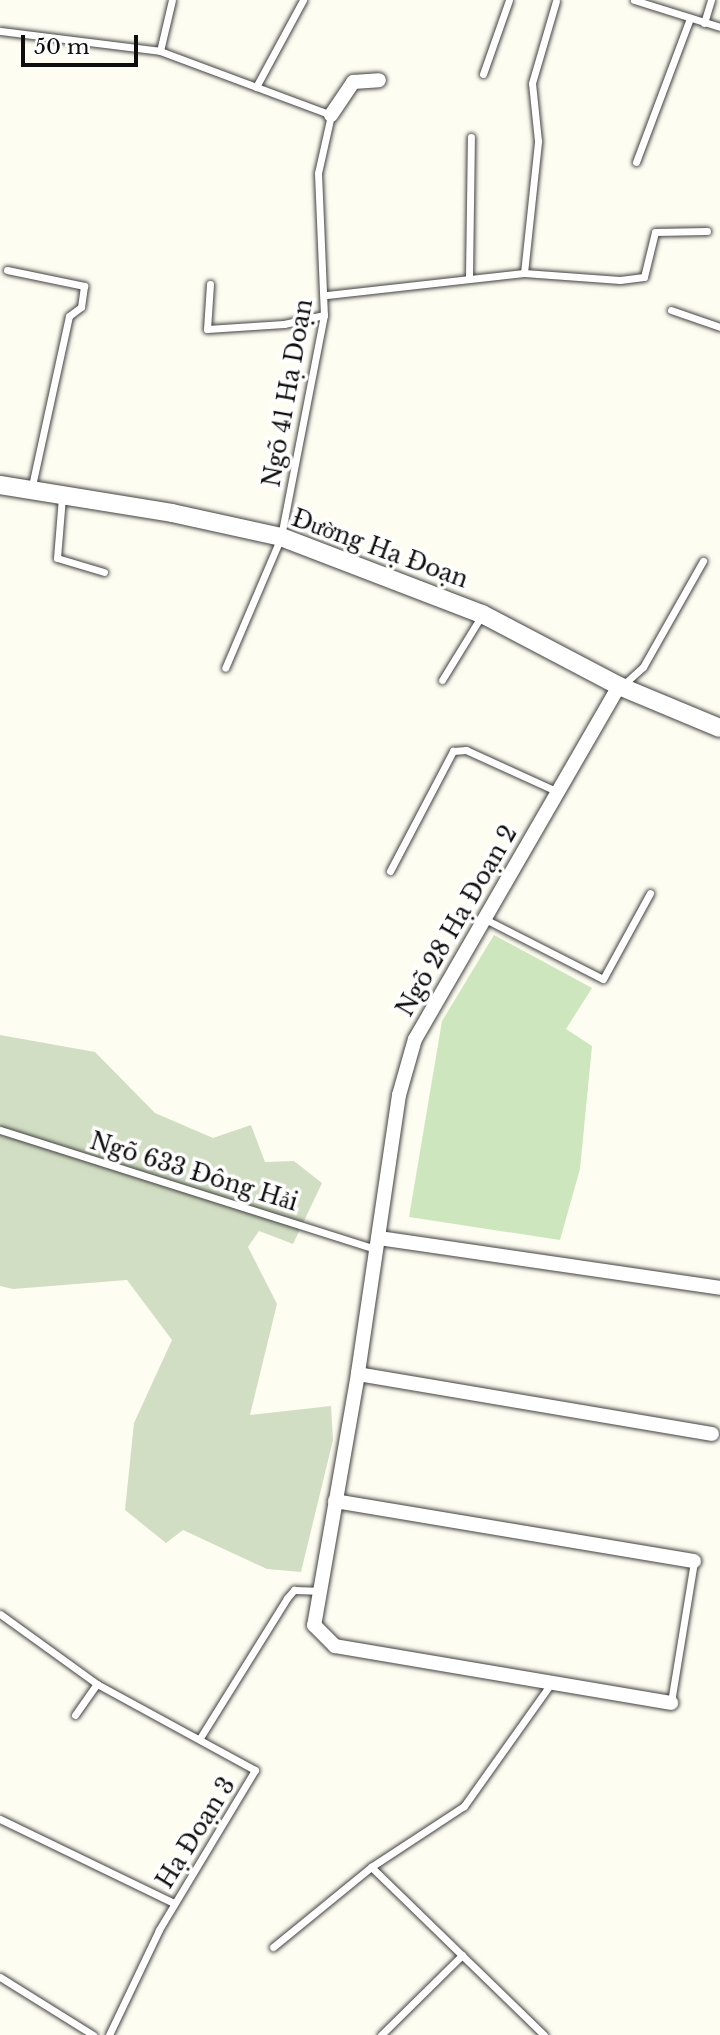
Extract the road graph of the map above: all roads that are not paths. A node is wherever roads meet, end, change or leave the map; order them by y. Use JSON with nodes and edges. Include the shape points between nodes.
{"nodes":[{"id":1,"x":172,"y":0,"type":"edge"},
{"id":2,"x":303,"y":0,"type":"edge"},
{"id":3,"x":509,"y":0,"type":"edge"},
{"id":4,"x":634,"y":0,"type":"edge"},
{"id":5,"x":711,"y":0,"type":"edge"},
{"id":6,"x":556,"y":1,"type":"edge"},
{"id":7,"x":690,"y":18,"type":"junction"},
{"id":8,"x":704,"y":23,"type":"junction"},
{"id":9,"x":720,"y":27,"type":"edge"},
{"id":10,"x":0,"y":31,"type":"edge"},
{"id":11,"x":160,"y":51,"type":"junction"},
{"id":12,"x":483,"y":74,"type":"dead end"},
{"id":13,"x":379,"y":80,"type":"dead end"},
{"id":14,"x":256,"y":87,"type":"junction"},
{"id":15,"x":331,"y":115,"type":"junction"},
{"id":16,"x":471,"y":137,"type":"dead end"},
{"id":17,"x":636,"y":162,"type":"dead end"},
{"id":18,"x":706,"y":231,"type":"dead end"},
{"id":19,"x":7,"y":270,"type":"dead end"},
{"id":20,"x":524,"y":273,"type":"junction"},
{"id":21,"x":469,"y":276,"type":"junction"},
{"id":22,"x":210,"y":284,"type":"dead end"},
{"id":23,"x":327,"y":295,"type":"junction"},
{"id":24,"x":671,"y":310,"type":"dead end"},
{"id":25,"x":324,"y":314,"type":"junction"},
{"id":26,"x":720,"y":327,"type":"edge"},
{"id":27,"x":0,"y":485,"type":"edge"},
{"id":28,"x":31,"y":491,"type":"junction"},
{"id":29,"x":62,"y":497,"type":"junction"},
{"id":30,"x":281,"y":537,"type":"junction"},
{"id":31,"x":704,"y":561,"type":"dead end"},
{"id":32,"x":104,"y":572,"type":"dead end"},
{"id":33,"x":482,"y":614,"type":"junction"},
{"id":34,"x":225,"y":668,"type":"dead end"},
{"id":35,"x":442,"y":680,"type":"dead end"},
{"id":36,"x":619,"y":687,"type":"junction"},
{"id":37,"x":720,"y":727,"type":"edge"},
{"id":38,"x":558,"y":792,"type":"junction"},
{"id":39,"x":390,"y":870,"type":"dead end"},
{"id":40,"x":650,"y":894,"type":"dead end"},
{"id":41,"x":485,"y":919,"type":"junction"},
{"id":42,"x":0,"y":1130,"type":"edge"},
{"id":43,"x":378,"y":1244,"type":"junction"},
{"id":44,"x":720,"y":1288,"type":"edge"},
{"id":45,"x":358,"y":1374,"type":"junction"},
{"id":46,"x":712,"y":1434,"type":"dead end"},
{"id":47,"x":335,"y":1501,"type":"junction"},
{"id":48,"x":694,"y":1561,"type":"joint"},
{"id":49,"x":317,"y":1591,"type":"junction"},
{"id":50,"x":0,"y":1614,"type":"edge"},
{"id":51,"x":97,"y":1684,"type":"junction"},
{"id":52,"x":550,"y":1685,"type":"junction"},
{"id":53,"x":671,"y":1703,"type":"joint"},
{"id":54,"x":75,"y":1714,"type":"dead end"},
{"id":55,"x":200,"y":1738,"type":"junction"},
{"id":56,"x":0,"y":1819,"type":"edge"},
{"id":57,"x":372,"y":1867,"type":"junction"},
{"id":58,"x":174,"y":1903,"type":"junction"},
{"id":59,"x":272,"y":1947,"type":"dead end"},
{"id":60,"x":462,"y":1955,"type":"junction"},
{"id":61,"x":0,"y":1977,"type":"edge"},
{"id":62,"x":93,"y":2035,"type":"edge"},
{"id":63,"x":109,"y":2035,"type":"edge"},
{"id":64,"x":381,"y":2035,"type":"edge"},
{"id":65,"x":544,"y":2035,"type":"edge"}],
"edges":[{"from":1,"to":11,"type":"lane"},
{"from":2,"to":14,"type":"lane"},
{"from":3,"to":12,"type":"lane"},
{"from":4,"to":7,"type":"lane"},
{"from":5,"to":8,"type":"lane"},
{"from":6,"to":20,"type":"lane","via":[[532,83],[538,141]]},
{"from":7,"to":8,"type":"lane"},
{"from":7,"to":17,"type":"lane"},
{"from":8,"to":9,"type":"lane"},
{"from":10,"to":11,"type":"lane"},
{"from":11,"to":14,"type":"lane"},
{"from":13,"to":15,"type":"street","via":[[353,82]]},
{"from":14,"to":15,"type":"lane"},
{"from":15,"to":23,"type":"lane","name":"Ngõ 41 Hạ Doạn","via":[[318,173]]},
{"from":16,"to":21,"type":"lane"},
{"from":18,"to":20,"type":"lane","via":[[655,232],[644,277],[620,280]]},
{"from":19,"to":28,"type":"lane","via":[[83,286],[81,307],[69,316]]},
{"from":20,"to":21,"type":"lane"},
{"from":21,"to":23,"type":"lane","via":[[419,287]]},
{"from":22,"to":25,"type":"lane","via":[[207,329],[284,324]]},
{"from":23,"to":25,"type":"lane","name":"Ngõ 41 Hạ Doạn"},
{"from":24,"to":26,"type":"lane"},
{"from":25,"to":30,"type":"lane","name":"Ngõ 41 Hạ Doạn"},
{"from":27,"to":28,"type":"street","name":"Đường Hạ Đoạn"},
{"from":28,"to":29,"type":"street","name":"Đường Hạ Đoạn"},
{"from":29,"to":30,"type":"street","name":"Đường Hạ Đoạn","via":[[172,513]]},
{"from":29,"to":32,"type":"lane","via":[[57,558]]},
{"from":30,"to":33,"type":"street","name":"Đường Hạ Đoạn"},
{"from":30,"to":34,"type":"lane","name":"Ngõ 41 Hạ Doạn"},
{"from":31,"to":36,"type":"lane","via":[[643,667]]},
{"from":33,"to":35,"type":"lane"},
{"from":33,"to":36,"type":"street","name":"Đường Hạ Đoạn"},
{"from":36,"to":37,"type":"street","name":"Đường Hạ Đoạn"},
{"from":36,"to":38,"type":"street","name":"Ngõ 28 Hạ Đoạn 2"},
{"from":38,"to":39,"type":"lane","via":[[466,750],[453,751]]},
{"from":38,"to":41,"type":"street","name":"Ngõ 28 Hạ Đoạn 2"},
{"from":40,"to":41,"type":"lane","via":[[603,979]]},
{"from":41,"to":43,"type":"street","name":"Ngõ 28 Hạ Đoạn 2","via":[[415,1039],[399,1096]]},
{"from":42,"to":43,"type":"lane","name":"Ngõ 633 Đông Hải"},
{"from":43,"to":44,"type":"street"},
{"from":43,"to":45,"type":"street","name":"Ngõ 28 Hạ Đoạn 2"},
{"from":45,"to":46,"type":"street"},
{"from":45,"to":47,"type":"street","name":"Ngõ 28 Hạ Đoạn 2"},
{"from":47,"to":48,"type":"street"},
{"from":47,"to":49,"type":"street","name":"Ngõ 28 Hạ Đoạn 2"},
{"from":48,"to":53,"type":"lane"},
{"from":49,"to":52,"type":"street","name":"Ngõ 28 Hạ Đoạn 2","via":[[314,1625],[335,1646]]},
{"from":49,"to":55,"type":"lane","via":[[294,1590],[287,1598]]},
{"from":50,"to":51,"type":"lane","name":"Hạ Đoạn 3"},
{"from":51,"to":54,"type":"lane"},
{"from":51,"to":55,"type":"lane","name":"Hạ Đoạn 3"},
{"from":52,"to":53,"type":"street"},
{"from":52,"to":57,"type":"lane","via":[[464,1806]]},
{"from":55,"to":58,"type":"lane","name":"Hạ Đoạn 3","via":[[252,1766],[255,1775]]},
{"from":56,"to":58,"type":"lane"},
{"from":57,"to":59,"type":"lane"},
{"from":57,"to":60,"type":"lane"},
{"from":58,"to":63,"type":"lane","name":"Hạ Đoạn 3"},
{"from":60,"to":64,"type":"lane"},
{"from":60,"to":65,"type":"lane"},
{"from":61,"to":62,"type":"lane"}]}
